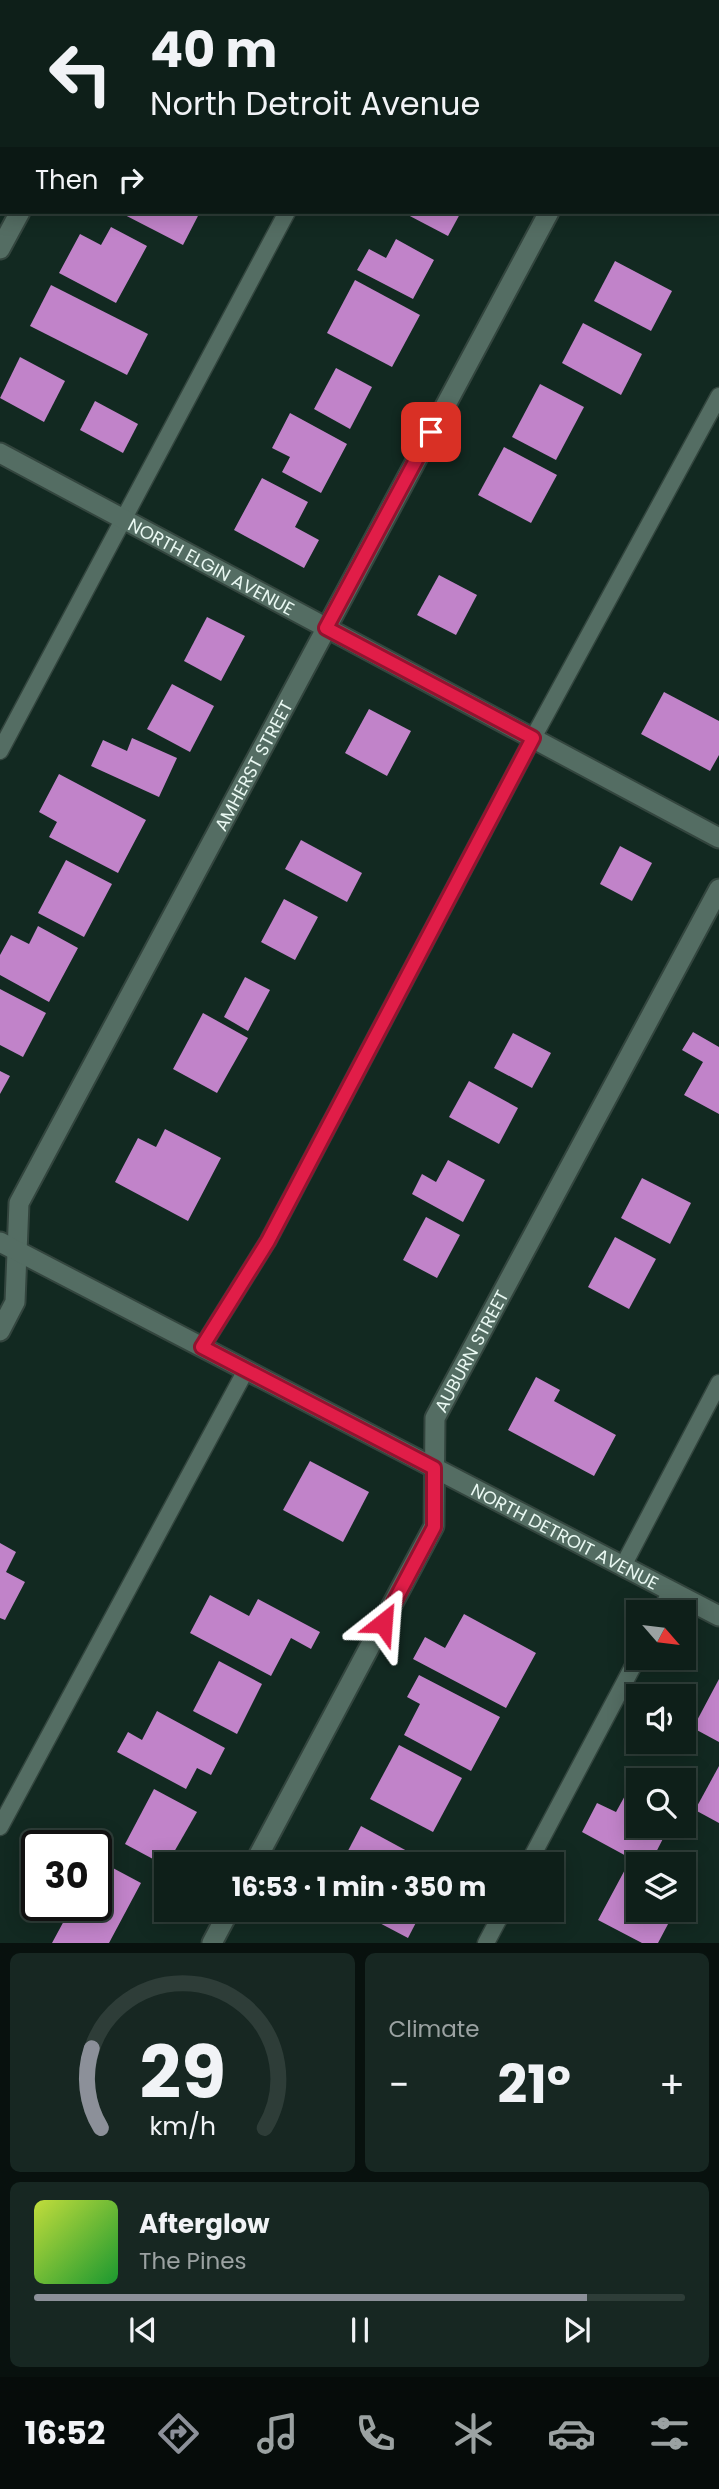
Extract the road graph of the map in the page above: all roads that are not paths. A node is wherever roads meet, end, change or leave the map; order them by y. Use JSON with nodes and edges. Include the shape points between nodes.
{"nodes":[{"id":1,"x":19,"y":214,"type":"edge"},
{"id":2,"x":286,"y":214,"type":"edge"},
{"id":3,"x":548,"y":214,"type":"edge"},
{"id":4,"x":0,"y":249,"type":"edge"},
{"id":5,"x":719,"y":396,"type":"edge"},
{"id":6,"x":0,"y":453,"type":"edge"},
{"id":7,"x":123,"y":519,"type":"junction"},
{"id":8,"x":326,"y":628,"type":"junction"},
{"id":9,"x":533,"y":738,"type":"junction"},
{"id":10,"x":0,"y":751,"type":"edge"},
{"id":11,"x":719,"y":838,"type":"edge"},
{"id":12,"x":719,"y":889,"type":"edge"},
{"id":13,"x":8,"y":1246,"type":"edge"},
{"id":14,"x":0,"y":1331,"type":"edge"},
{"id":15,"x":202,"y":1347,"type":"junction"},
{"id":16,"x":246,"y":1370,"type":"junction"},
{"id":17,"x":719,"y":1383,"type":"edge"},
{"id":18,"x":434,"y":1468,"type":"junction"},
{"id":19,"x":623,"y":1566,"type":"junction"},
{"id":20,"x":671,"y":1591,"type":"junction"},
{"id":21,"x":666,"y":1600,"type":"edge"},
{"id":22,"x":719,"y":1616,"type":"edge"},
{"id":23,"x":631,"y":1670,"type":"edge"},
{"id":24,"x":0,"y":1827,"type":"edge"},
{"id":25,"x":260,"y":1852,"type":"edge"},
{"id":26,"x":534,"y":1852,"type":"edge"},
{"id":27,"x":223,"y":1922,"type":"edge"},
{"id":28,"x":497,"y":1922,"type":"edge"},
{"id":29,"x":212,"y":1943,"type":"edge"},
{"id":30,"x":486,"y":1943,"type":"edge"}],
"edges":[{"from":1,"to":4,"type":"street"},
{"from":2,"to":7,"type":"lane"},
{"from":3,"to":8,"type":"street","name":"AMHERST STREET"},
{"from":5,"to":9,"type":"lane"},
{"from":6,"to":7,"type":"street","name":"NORTH ELGIN AVENUE"},
{"from":7,"to":8,"type":"street","name":"NORTH ELGIN AVENUE"},
{"from":7,"to":10,"type":"lane"},
{"from":8,"to":9,"type":"street","name":"NORTH ELGIN AVENUE"},
{"from":8,"to":13,"type":"street","name":"AMHERST STREET","via":[[19,1203]]},
{"from":9,"to":11,"type":"street","name":"NORTH ELGIN AVENUE"},
{"from":9,"to":15,"type":"lane","via":[[268,1241]]},
{"from":12,"to":18,"type":"street","name":"AUBURN STREET","via":[[435,1418]]},
{"from":13,"to":14,"type":"street","name":"AMHERST STREET","via":[[15,1302]]},
{"from":13,"to":15,"type":"street","name":"NORTH DETROIT AVENUE"},
{"from":15,"to":16,"type":"street","name":"NORTH DETROIT AVENUE"},
{"from":16,"to":18,"type":"street","name":"NORTH DETROIT AVENUE"},
{"from":16,"to":24,"type":"lane"},
{"from":17,"to":19,"type":"lane"},
{"from":18,"to":19,"type":"street","name":"NORTH DETROIT AVENUE"},
{"from":18,"to":25,"type":"street","name":"AUBURN STREET","via":[[434,1527]]},
{"from":19,"to":20,"type":"street","name":"NORTH DETROIT AVENUE"},
{"from":20,"to":21,"type":"lane"},
{"from":20,"to":22,"type":"street","name":"NORTH DETROIT AVENUE"},
{"from":23,"to":26,"type":"lane"},
{"from":27,"to":29,"type":"street"},
{"from":28,"to":30,"type":"lane"}]}
